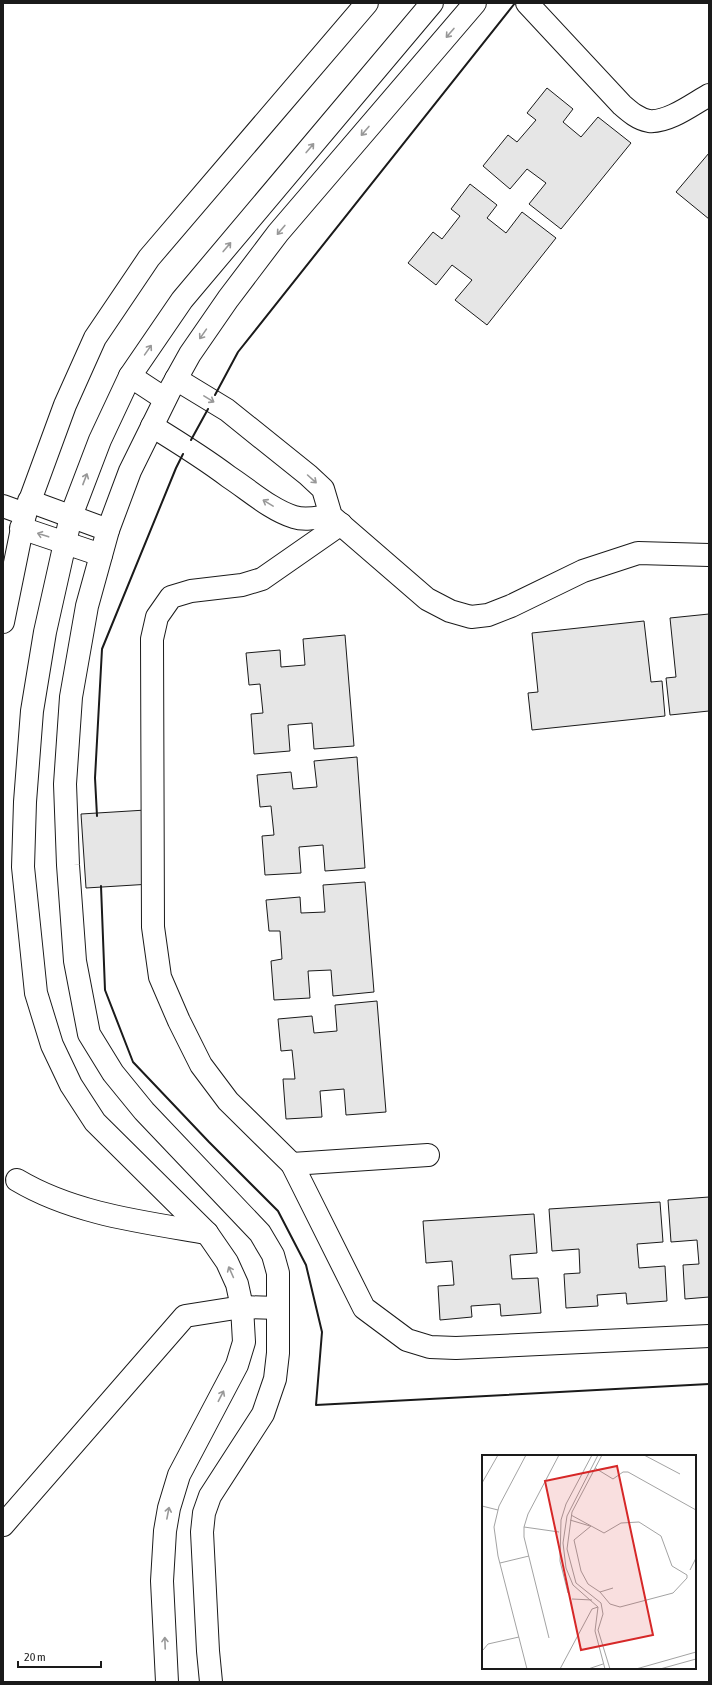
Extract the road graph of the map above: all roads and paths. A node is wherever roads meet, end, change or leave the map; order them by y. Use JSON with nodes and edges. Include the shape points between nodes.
{"nodes":[{"id":1,"x":367,"y":3,"type":"edge"},
{"id":2,"x":432,"y":3,"type":"edge"},
{"id":3,"x":475,"y":3,"type":"edge"},
{"id":4,"x":527,"y":3,"type":"edge"},
{"id":5,"x":709,"y":95,"type":"edge"},
{"id":6,"x":130,"y":376,"type":"junction"},
{"id":7,"x":176,"y":379,"type":"junction"},
{"id":8,"x":165,"y":399,"type":"junction"},
{"id":9,"x":152,"y":426,"type":"junction"},
{"id":10,"x":3,"y":506,"type":"edge"},
{"id":11,"x":25,"y":515,"type":"junction"},
{"id":12,"x":71,"y":516,"type":"junction"},
{"id":13,"x":336,"y":520,"type":"junction"},
{"id":14,"x":108,"y":530,"type":"junction"},
{"id":15,"x":65,"y":543,"type":"junction"},
{"id":16,"x":101,"y":555,"type":"junction"},
{"id":17,"x":709,"y":555,"type":"edge"},
{"id":18,"x":3,"y":622,"type":"edge"},
{"id":19,"x":428,"y":1155,"type":"dead end"},
{"id":20,"x":292,"y":1164,"type":"junction"},
{"id":21,"x":17,"y":1180,"type":"dead end"},
{"id":22,"x":207,"y":1233,"type":"junction"},
{"id":23,"x":242,"y":1307,"type":"junction"},
{"id":24,"x":278,"y":1308,"type":"junction"},
{"id":25,"x":709,"y":1336,"type":"edge"},
{"id":26,"x":3,"y":1525,"type":"edge"},
{"id":27,"x":167,"y":1682,"type":"edge"},
{"id":28,"x":211,"y":1682,"type":"edge"}],
"edges":[{"from":1,"to":11,"type":"street","via":[[149,258],[95,338],[65,405]]},
{"from":6,"to":2,"type":"street","one_way":true,"via":[[182,300]]},
{"from":3,"to":7,"type":"street","one_way":true,"via":[[278,233],[228,299]]},
{"from":4,"to":5,"type":"street","via":[[635,116],[648,121],[664,120]]},
{"from":6,"to":8,"type":"street"},
{"from":12,"to":6,"type":"street","one_way":true,"via":[[100,440]]},
{"from":7,"to":8,"type":"street"},
{"from":7,"to":13,"type":"street","one_way":true,"via":[[227,410],[323,488]]},
{"from":8,"to":9,"type":"street"},
{"from":13,"to":9,"type":"street","one_way":true,"via":[[294,517],[278,510],[245,490],[201,456]]},
{"from":9,"to":14,"type":"street","via":[[130,471]]},
{"from":10,"to":11,"type":"street"},
{"from":11,"to":12,"type":"street"},
{"from":15,"to":11,"type":"street","one_way":true},
{"from":11,"to":18,"type":"street"},
{"from":12,"to":14,"type":"street"},
{"from":12,"to":15,"type":"street"},
{"from":13,"to":17,"type":"street","via":[[427,600],[471,617],[488,615],[583,571],[638,553]]},
{"from":13,"to":20,"type":"street","via":[[262,579],[242,585],[171,596],[157,617],[152,639],[154,927],[160,977],[201,1065],[228,1101]]},
{"from":14,"to":16,"type":"street"},
{"from":15,"to":16,"type":"street"},
{"from":15,"to":22,"type":"street","via":[[45,632],[34,704],[25,802],[23,867],[36,993],[52,1045],[71,1086],[95,1122]]},
{"from":16,"to":24,"type":"street","via":[[87,606],[70,696],[65,784],[75,961],[89,1034],[113,1073],[144,1111],[260,1233],[273,1255],[278,1273]]},
{"from":19,"to":20,"type":"street"},
{"from":20,"to":25,"type":"street","via":[[364,1308],[407,1340],[430,1347],[456,1348]]},
{"from":21,"to":22,"type":"street","via":[[65,1204],[127,1219]]},
{"from":23,"to":22,"type":"street","one_way":true,"via":[[237,1284],[227,1262]]},
{"from":23,"to":24,"type":"street"},
{"from":23,"to":26,"type":"street","via":[[185,1316]]},
{"from":27,"to":23,"type":"street","one_way":true,"via":[[162,1581],[164,1531],[179,1475],[237,1365],[244,1342]]},
{"from":24,"to":28,"type":"street","via":[[275,1379],[263,1414],[210,1496],[204,1513],[202,1532]]}]}
